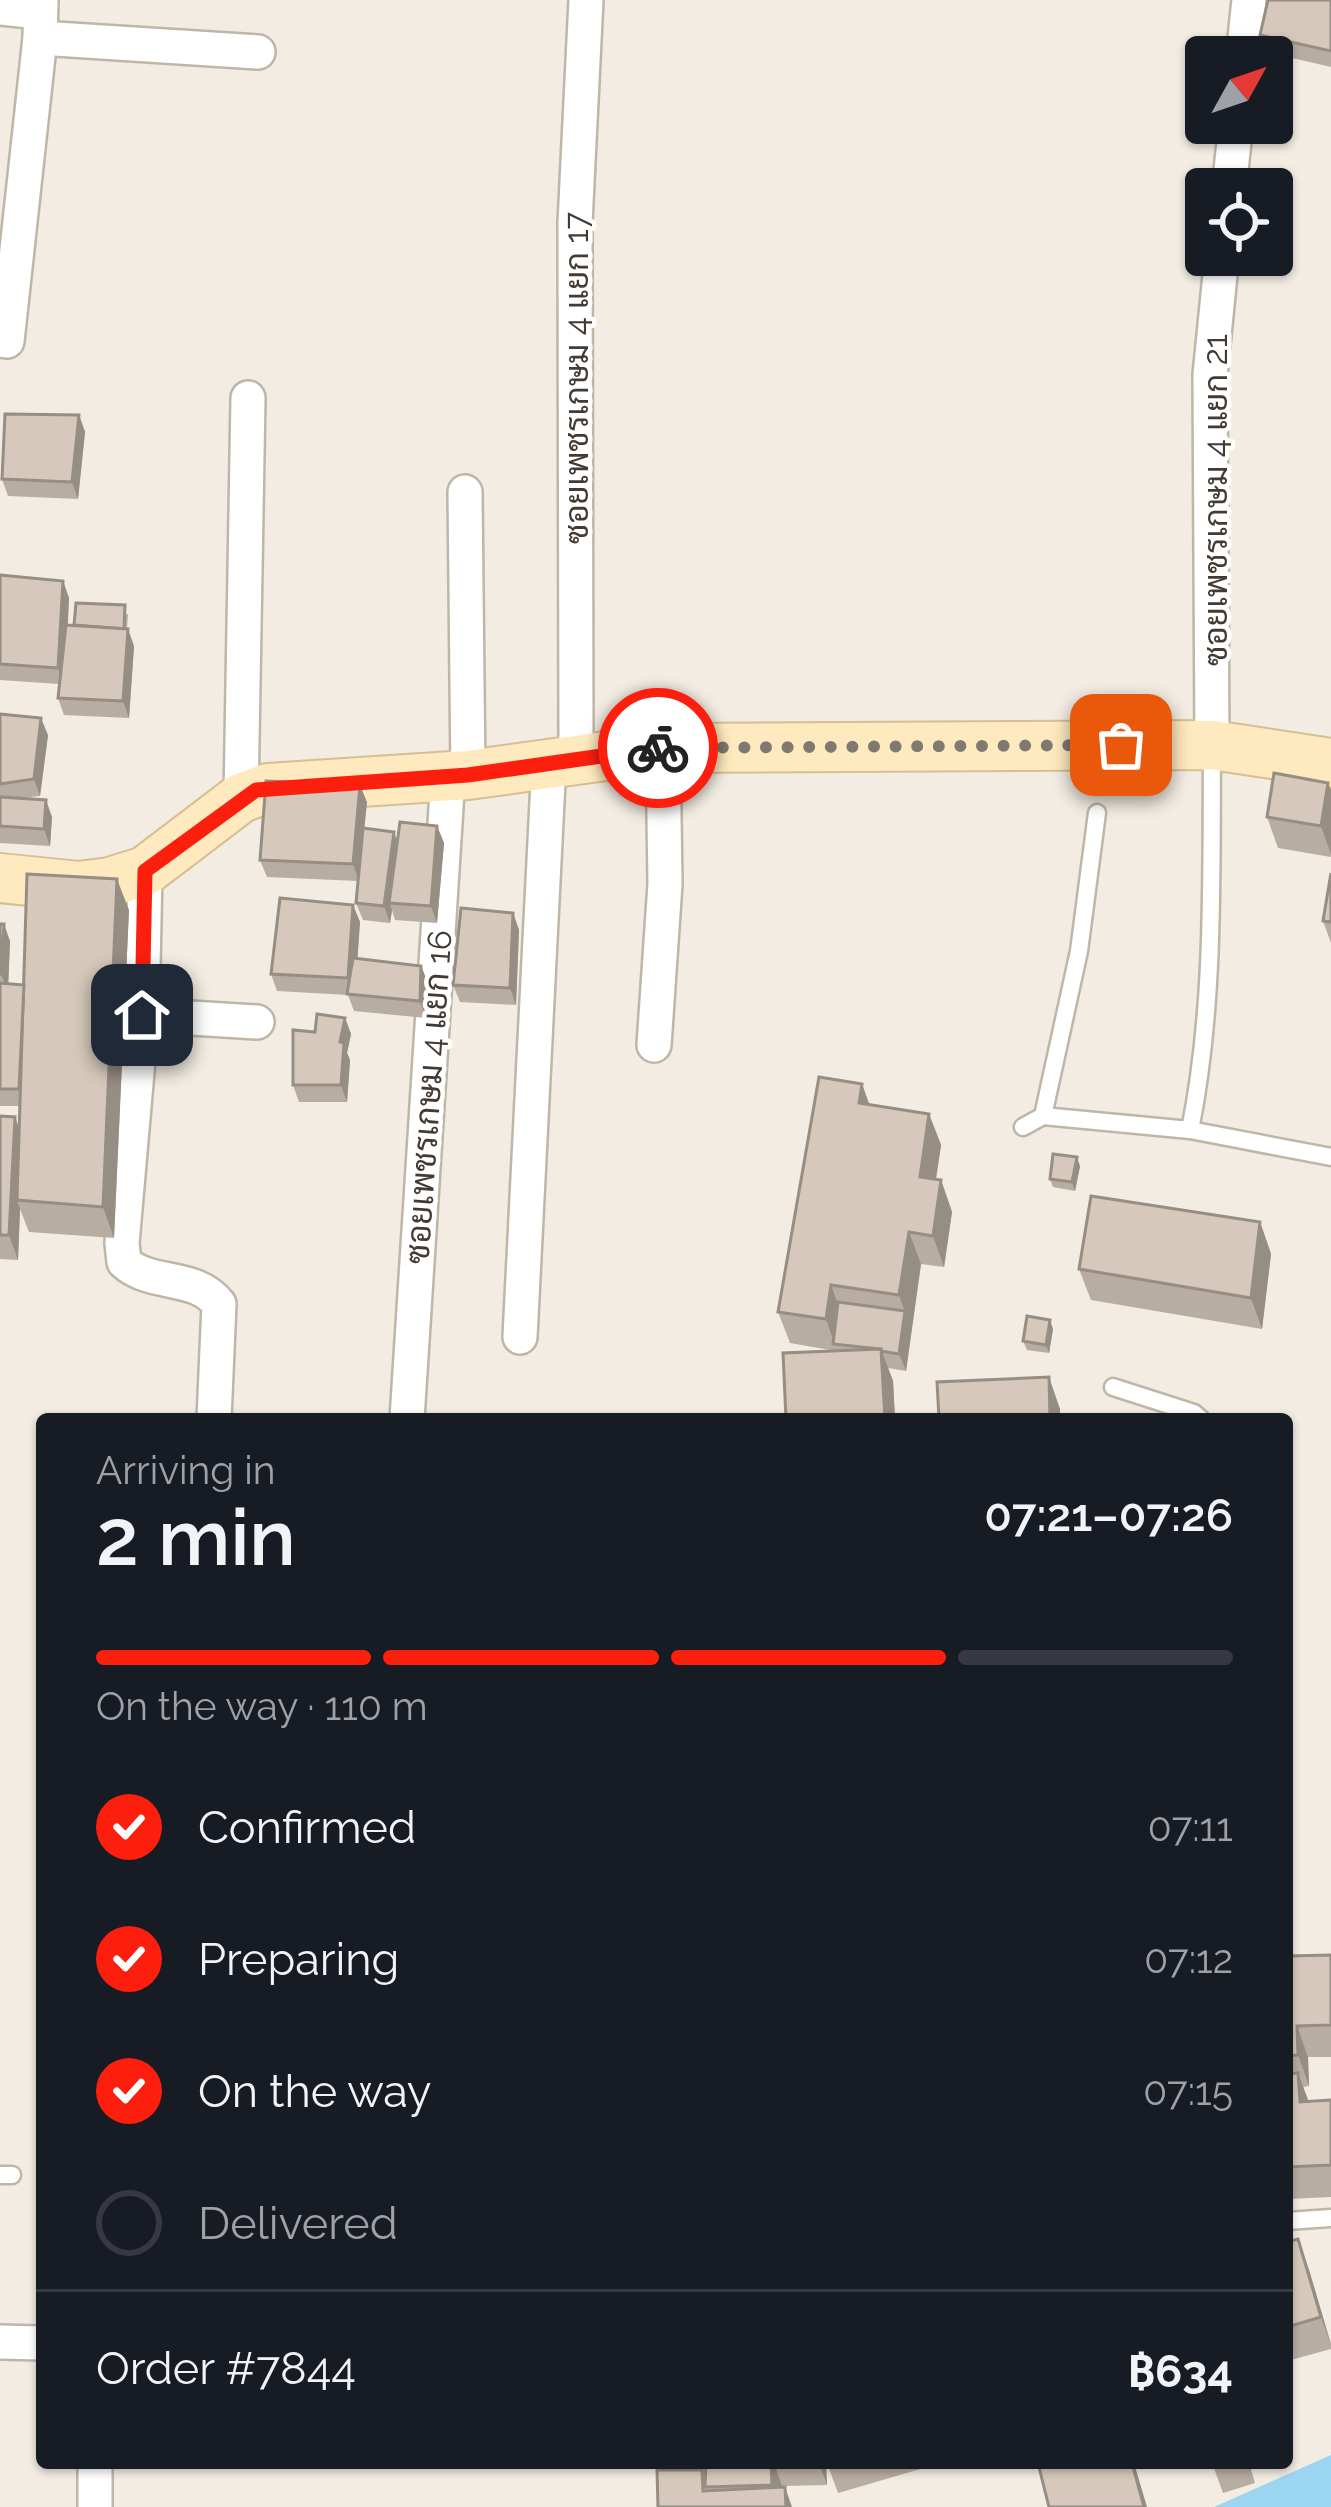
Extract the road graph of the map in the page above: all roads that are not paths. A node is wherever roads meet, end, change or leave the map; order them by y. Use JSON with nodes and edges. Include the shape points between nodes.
{"nodes":[{"id":1,"x":586,"y":0,"type":"edge"},
{"id":2,"x":1249,"y":0,"type":"edge"},
{"id":3,"x":0,"y":8,"type":"edge"},
{"id":4,"x":40,"y":16,"type":"edge"},
{"id":5,"x":1245,"y":36,"type":"edge"},
{"id":6,"x":259,"y":52,"type":"dead end"},
{"id":7,"x":1220,"y":276,"type":"edge"},
{"id":8,"x":0,"y":340,"type":"edge"},
{"id":9,"x":248,"y":398,"type":"dead end"},
{"id":10,"x":465,"y":492,"type":"dead end"},
{"id":11,"x":1213,"y":745,"type":"junction"},
{"id":12,"x":663,"y":748,"type":"junction"},
{"id":13,"x":563,"y":759,"type":"junction"},
{"id":14,"x":1331,"y":763,"type":"edge"},
{"id":15,"x":458,"y":775,"type":"junction"},
{"id":16,"x":241,"y":798,"type":"junction"},
{"id":17,"x":1097,"y":814,"type":"dead end"},
{"id":18,"x":145,"y":871,"type":"junction"},
{"id":19,"x":0,"y":878,"type":"edge"},
{"id":20,"x":142,"y":1015,"type":"junction"},
{"id":21,"x":257,"y":1022,"type":"dead end"},
{"id":22,"x":654,"y":1045,"type":"dead end"},
{"id":23,"x":1043,"y":1116,"type":"junction"},
{"id":24,"x":1023,"y":1127,"type":"dead end"},
{"id":25,"x":1190,"y":1130,"type":"junction"},
{"id":26,"x":1331,"y":1157,"type":"edge"},
{"id":27,"x":520,"y":1337,"type":"dead end"},
{"id":28,"x":1113,"y":1387,"type":"dead end"},
{"id":29,"x":214,"y":1413,"type":"edge"},
{"id":30,"x":407,"y":1413,"type":"edge"},
{"id":31,"x":1195,"y":1413,"type":"edge"},
{"id":32,"x":1331,"y":2218,"type":"edge"},
{"id":33,"x":1293,"y":2221,"type":"edge"},
{"id":34,"x":0,"y":2342,"type":"edge"},
{"id":35,"x":36,"y":2343,"type":"edge"},
{"id":36,"x":95,"y":2469,"type":"edge"},
{"id":37,"x":94,"y":2507,"type":"edge"}],
"edges":[{"from":1,"to":13,"type":"street","name":"ซอยเพชรเกษม 4 แยก 17"},
{"from":2,"to":5,"type":"street"},
{"from":3,"to":4,"type":"street"},
{"from":4,"to":6,"type":"street"},
{"from":4,"to":8,"type":"street","via":[[7,341]]},
{"from":7,"to":11,"type":"street","name":"ซอยเพชรเกษม 4 แยก 21","via":[[1210,375]]},
{"from":9,"to":16,"type":"street"},
{"from":10,"to":15,"type":"street","name":"ซอยเพชรเกษม 4 แยก 16"},
{"from":11,"to":12,"type":"street"},
{"from":11,"to":14,"type":"street"},
{"from":11,"to":25,"type":"lane","via":[[1210,952]]},
{"from":12,"to":13,"type":"street"},
{"from":12,"to":22,"type":"street","via":[[665,884]]},
{"from":13,"to":15,"type":"street"},
{"from":13,"to":27,"type":"street","name":"ซอยเพชรเกษม 4 แยก 17"},
{"from":15,"to":16,"type":"street","via":[[268,788]]},
{"from":15,"to":30,"type":"street","name":"ซอยเพชรเกษม 4 แยก 16"},
{"from":16,"to":18,"type":"street"},
{"from":17,"to":23,"type":"lane","via":[[1079,951]]},
{"from":18,"to":19,"type":"street","via":[[79,886]]},
{"from":18,"to":20,"type":"street"},
{"from":20,"to":21,"type":"street"},
{"from":20,"to":29,"type":"street","via":[[124,1262],[136,1273],[195,1285],[219,1304]]},
{"from":23,"to":24,"type":"lane"},
{"from":23,"to":25,"type":"lane"},
{"from":25,"to":26,"type":"lane"},
{"from":28,"to":31,"type":"lane"},
{"from":32,"to":33,"type":"lane"},
{"from":34,"to":35,"type":"street"},
{"from":36,"to":37,"type":"street"}]}
